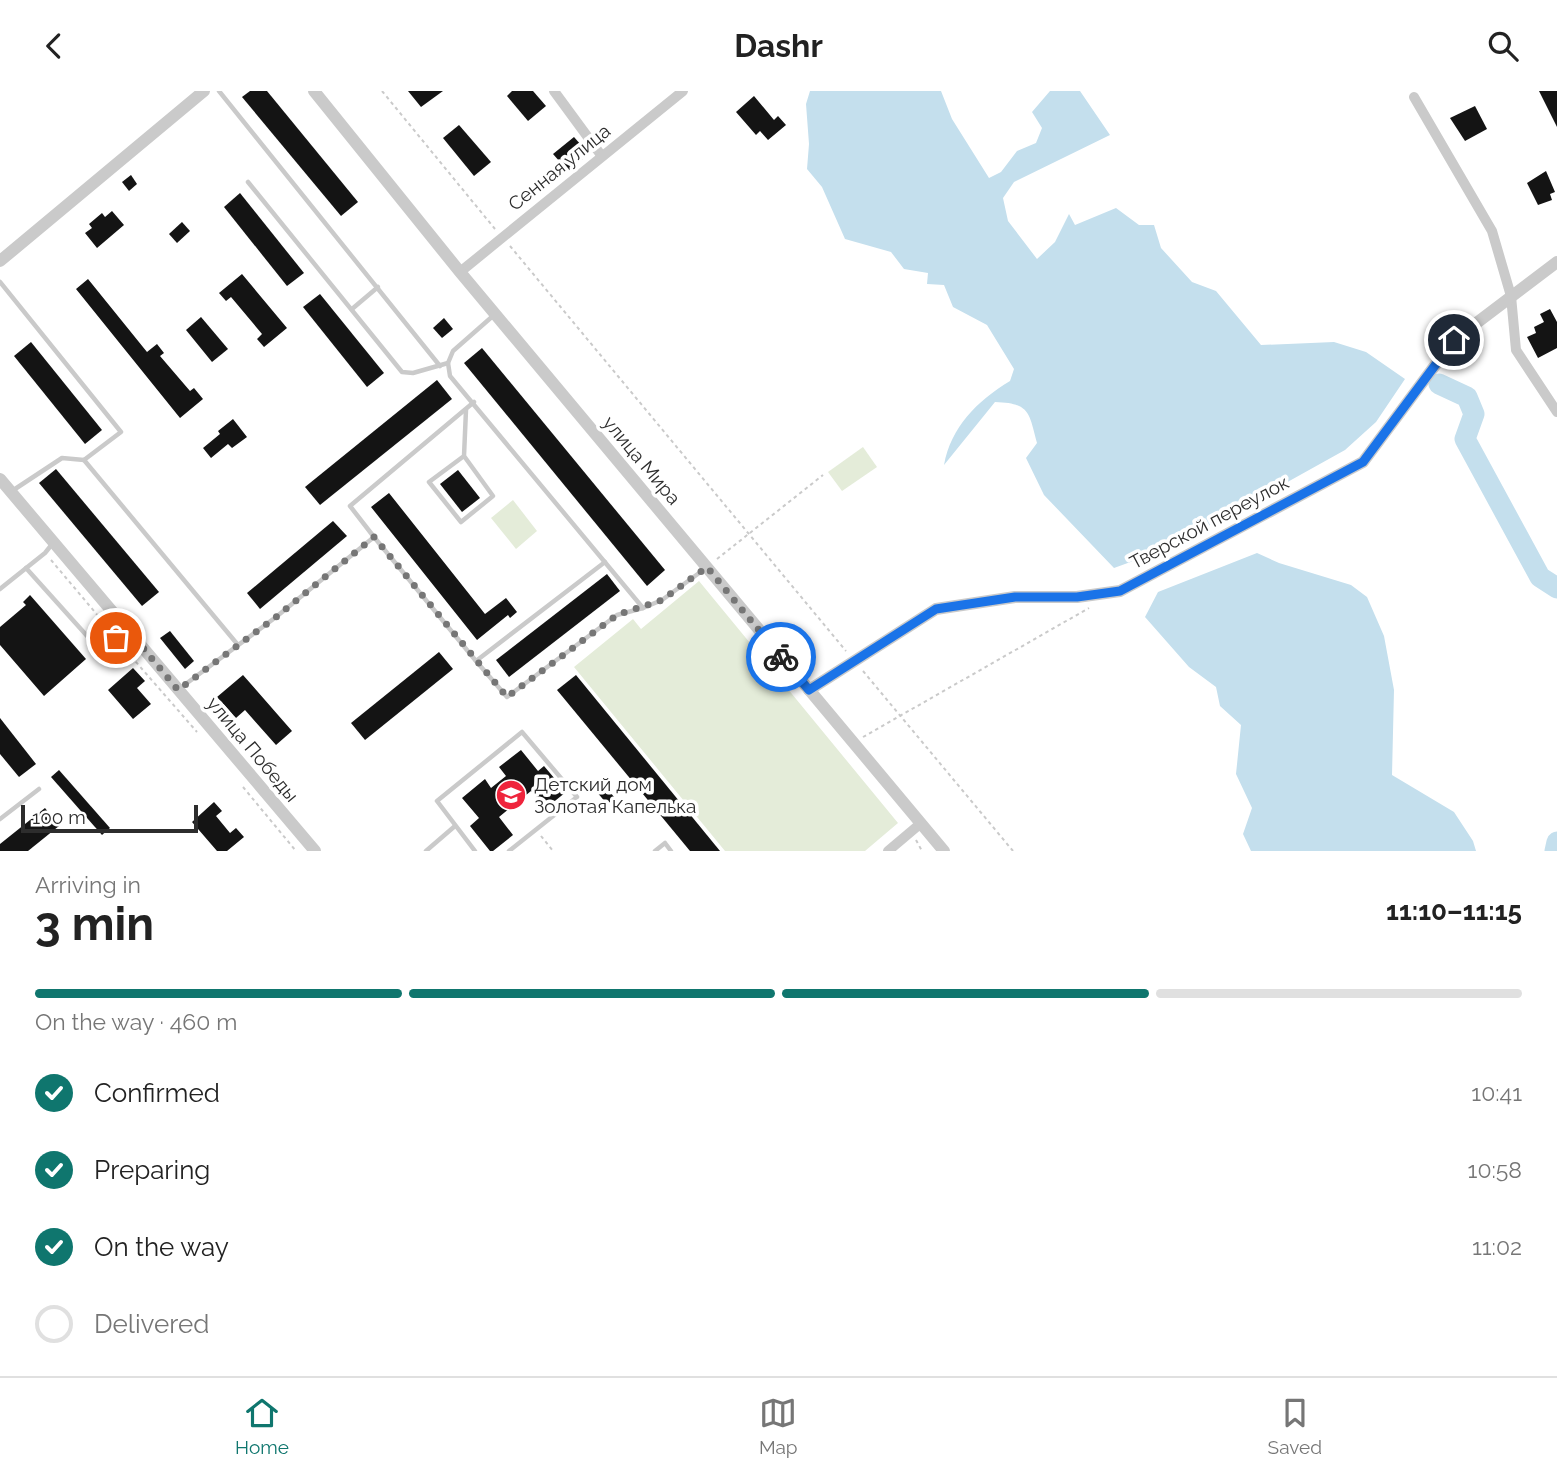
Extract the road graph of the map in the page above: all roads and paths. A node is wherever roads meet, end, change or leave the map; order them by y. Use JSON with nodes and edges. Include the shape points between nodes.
{"nodes":[{"id":1,"x":204,"y":91,"type":"edge"},
{"id":2,"x":219,"y":91,"type":"edge"},
{"id":3,"x":314,"y":91,"type":"edge"},
{"id":4,"x":382,"y":91,"type":"edge"},
{"id":5,"x":554,"y":91,"type":"edge"},
{"id":6,"x":683,"y":91,"type":"edge"},
{"id":7,"x":1414,"y":97,"type":"dead end"},
{"id":8,"x":601,"y":155,"type":"junction"},
{"id":9,"x":248,"y":182,"type":"dead end"},
{"id":10,"x":502,"y":237,"type":"junction"},
{"id":11,"x":2,"y":255,"type":"edge"},
{"id":12,"x":1557,"y":262,"type":"edge"},
{"id":13,"x":460,"y":272,"type":"junction"},
{"id":14,"x":0,"y":282,"type":"edge"},
{"id":15,"x":378,"y":287,"type":"junction"},
{"id":16,"x":1511,"y":296,"type":"junction"},
{"id":17,"x":351,"y":309,"type":"junction"},
{"id":18,"x":495,"y":314,"type":"junction"},
{"id":19,"x":448,"y":363,"type":"junction"},
{"id":20,"x":440,"y":366,"type":"junction"},
{"id":21,"x":474,"y":403,"type":"junction"},
{"id":22,"x":466,"y":410,"type":"junction"},
{"id":23,"x":1557,"y":412,"type":"edge"},
{"id":24,"x":464,"y":456,"type":"junction"},
{"id":25,"x":84,"y":460,"type":"junction"},
{"id":26,"x":823,"y":475,"type":"dead end"},
{"id":27,"x":0,"y":479,"type":"edge"},
{"id":28,"x":11,"y":492,"type":"junction"},
{"id":29,"x":748,"y":533,"type":"junction"},
{"id":30,"x":374,"y":537,"type":"junction"},
{"id":31,"x":49,"y":548,"type":"junction"},
{"id":32,"x":605,"y":562,"type":"junction"},
{"id":33,"x":707,"y":567,"type":"junction"},
{"id":34,"x":26,"y":568,"type":"junction"},
{"id":35,"x":0,"y":589,"type":"edge"},
{"id":36,"x":1097,"y":604,"type":"dead end"},
{"id":37,"x":643,"y":608,"type":"junction"},
{"id":38,"x":129,"y":631,"type":"junction"},
{"id":39,"x":116,"y":638,"type":"junction"},
{"id":40,"x":238,"y":645,"type":"junction"},
{"id":41,"x":477,"y":661,"type":"junction"},
{"id":42,"x":855,"y":661,"type":"junction"},
{"id":43,"x":178,"y":690,"type":"junction"},
{"id":44,"x":809,"y":690,"type":"junction"},
{"id":45,"x":900,"y":715,"type":"junction"},
{"id":46,"x":200,"y":735,"type":"dead end"},
{"id":47,"x":853,"y":742,"type":"junction"},
{"id":48,"x":244,"y":787,"type":"dead end"},
{"id":49,"x":39,"y":789,"type":"dead end"},
{"id":50,"x":0,"y":819,"type":"edge"},
{"id":51,"x":920,"y":824,"type":"junction"},
{"id":52,"x":455,"y":826,"type":"junction"},
{"id":53,"x":535,"y":830,"type":"junction"},
{"id":54,"x":296,"y":851,"type":"edge"},
{"id":55,"x":315,"y":851,"type":"edge"},
{"id":56,"x":426,"y":851,"type":"edge"},
{"id":57,"x":475,"y":851,"type":"edge"},
{"id":58,"x":509,"y":851,"type":"edge"},
{"id":59,"x":553,"y":851,"type":"edge"},
{"id":60,"x":655,"y":851,"type":"edge"},
{"id":61,"x":671,"y":851,"type":"edge"},
{"id":62,"x":888,"y":851,"type":"edge"},
{"id":63,"x":944,"y":851,"type":"edge"},
{"id":64,"x":1013,"y":851,"type":"edge"}],
"edges":[{"from":1,"to":11,"type":"street"},
{"from":2,"to":15,"type":"lane"},
{"from":3,"to":13,"type":"street","name":"улица Мира"},
{"from":4,"to":10,"type":"path"},
{"from":5,"to":8,"type":"street"},
{"from":6,"to":8,"type":"street","name":"Сенная улица"},
{"from":7,"to":16,"type":"street","via":[[1492,231]]},
{"from":8,"to":10,"type":"street","name":"Сенная улица"},
{"from":9,"to":17,"type":"lane"},
{"from":10,"to":13,"type":"street","name":"Сенная улица"},
{"from":10,"to":29,"type":"path"},
{"from":12,"to":16,"type":"street","name":"Тверской переулок"},
{"from":13,"to":18,"type":"street","name":"улица Мира"},
{"from":14,"to":25,"type":"lane","via":[[121,432]]},
{"from":15,"to":17,"type":"lane"},
{"from":15,"to":20,"type":"lane"},
{"from":16,"to":23,"type":"street","via":[[1516,350]]},
{"from":16,"to":42,"type":"street","name":"Тверской переулок","via":[[1454,340],[1363,462],[1120,591],[1077,597],[1015,597],[936,609]]},
{"from":17,"to":20,"type":"lane","via":[[402,372]]},
{"from":18,"to":19,"type":"lane","via":[[453,351]]},
{"from":18,"to":33,"type":"street","name":"улица Мира"},
{"from":19,"to":20,"type":"lane"},
{"from":19,"to":21,"type":"lane","via":[[450,376]]},
{"from":21,"to":22,"type":"lane"},
{"from":21,"to":32,"type":"lane"},
{"from":22,"to":24,"type":"lane"},
{"from":22,"to":30,"type":"lane","via":[[350,506]]},
{"from":24,"to":24,"type":"lane","via":[[493,496],[461,522],[429,482]]},
{"from":25,"to":28,"type":"lane","via":[[62,458]]},
{"from":25,"to":40,"type":"lane"},
{"from":26,"to":29,"type":"path"},
{"from":27,"to":28,"type":"street","name":"улица Победы"},
{"from":28,"to":31,"type":"street","name":"улица Победы"},
{"from":29,"to":33,"type":"path"},
{"from":29,"to":42,"type":"path"},
{"from":30,"to":40,"type":"lane"},
{"from":30,"to":41,"type":"lane"},
{"from":31,"to":34,"type":"lane"},
{"from":31,"to":38,"type":"street","name":"улица Победы"},
{"from":31,"to":39,"type":"path"},
{"from":32,"to":37,"type":"lane"},
{"from":32,"to":41,"type":"lane"},
{"from":33,"to":37,"type":"lane","via":[[662,600]]},
{"from":33,"to":44,"type":"street","name":"улица Мира"},
{"from":34,"to":35,"type":"lane"},
{"from":34,"to":39,"type":"lane","via":[[97,647]]},
{"from":36,"to":45,"type":"path"},
{"from":37,"to":41,"type":"lane","via":[[617,615],[507,697]]},
{"from":38,"to":39,"type":"lane"},
{"from":38,"to":43,"type":"street","name":"улица Победы"},
{"from":39,"to":46,"type":"path"},
{"from":40,"to":43,"type":"lane"},
{"from":42,"to":44,"type":"street","name":"Тверской переулок"},
{"from":42,"to":45,"type":"path"},
{"from":43,"to":55,"type":"street","name":"улица Победы"},
{"from":44,"to":47,"type":"street","name":"улица Мира"},
{"from":45,"to":47,"type":"path"},
{"from":45,"to":64,"type":"path"},
{"from":47,"to":51,"type":"street","name":"улица Мира"},
{"from":48,"to":54,"type":"path"},
{"from":49,"to":50,"type":"lane"},
{"from":51,"to":62,"type":"street"},
{"from":51,"to":63,"type":"street","name":"улица Мира"},
{"from":52,"to":53,"type":"lane","via":[[437,801],[522,732],[577,797]]},
{"from":52,"to":56,"type":"lane"},
{"from":52,"to":57,"type":"lane"},
{"from":53,"to":58,"type":"lane"},
{"from":53,"to":59,"type":"path"},
{"from":60,"to":61,"type":"lane","via":[[665,843]]}]}
